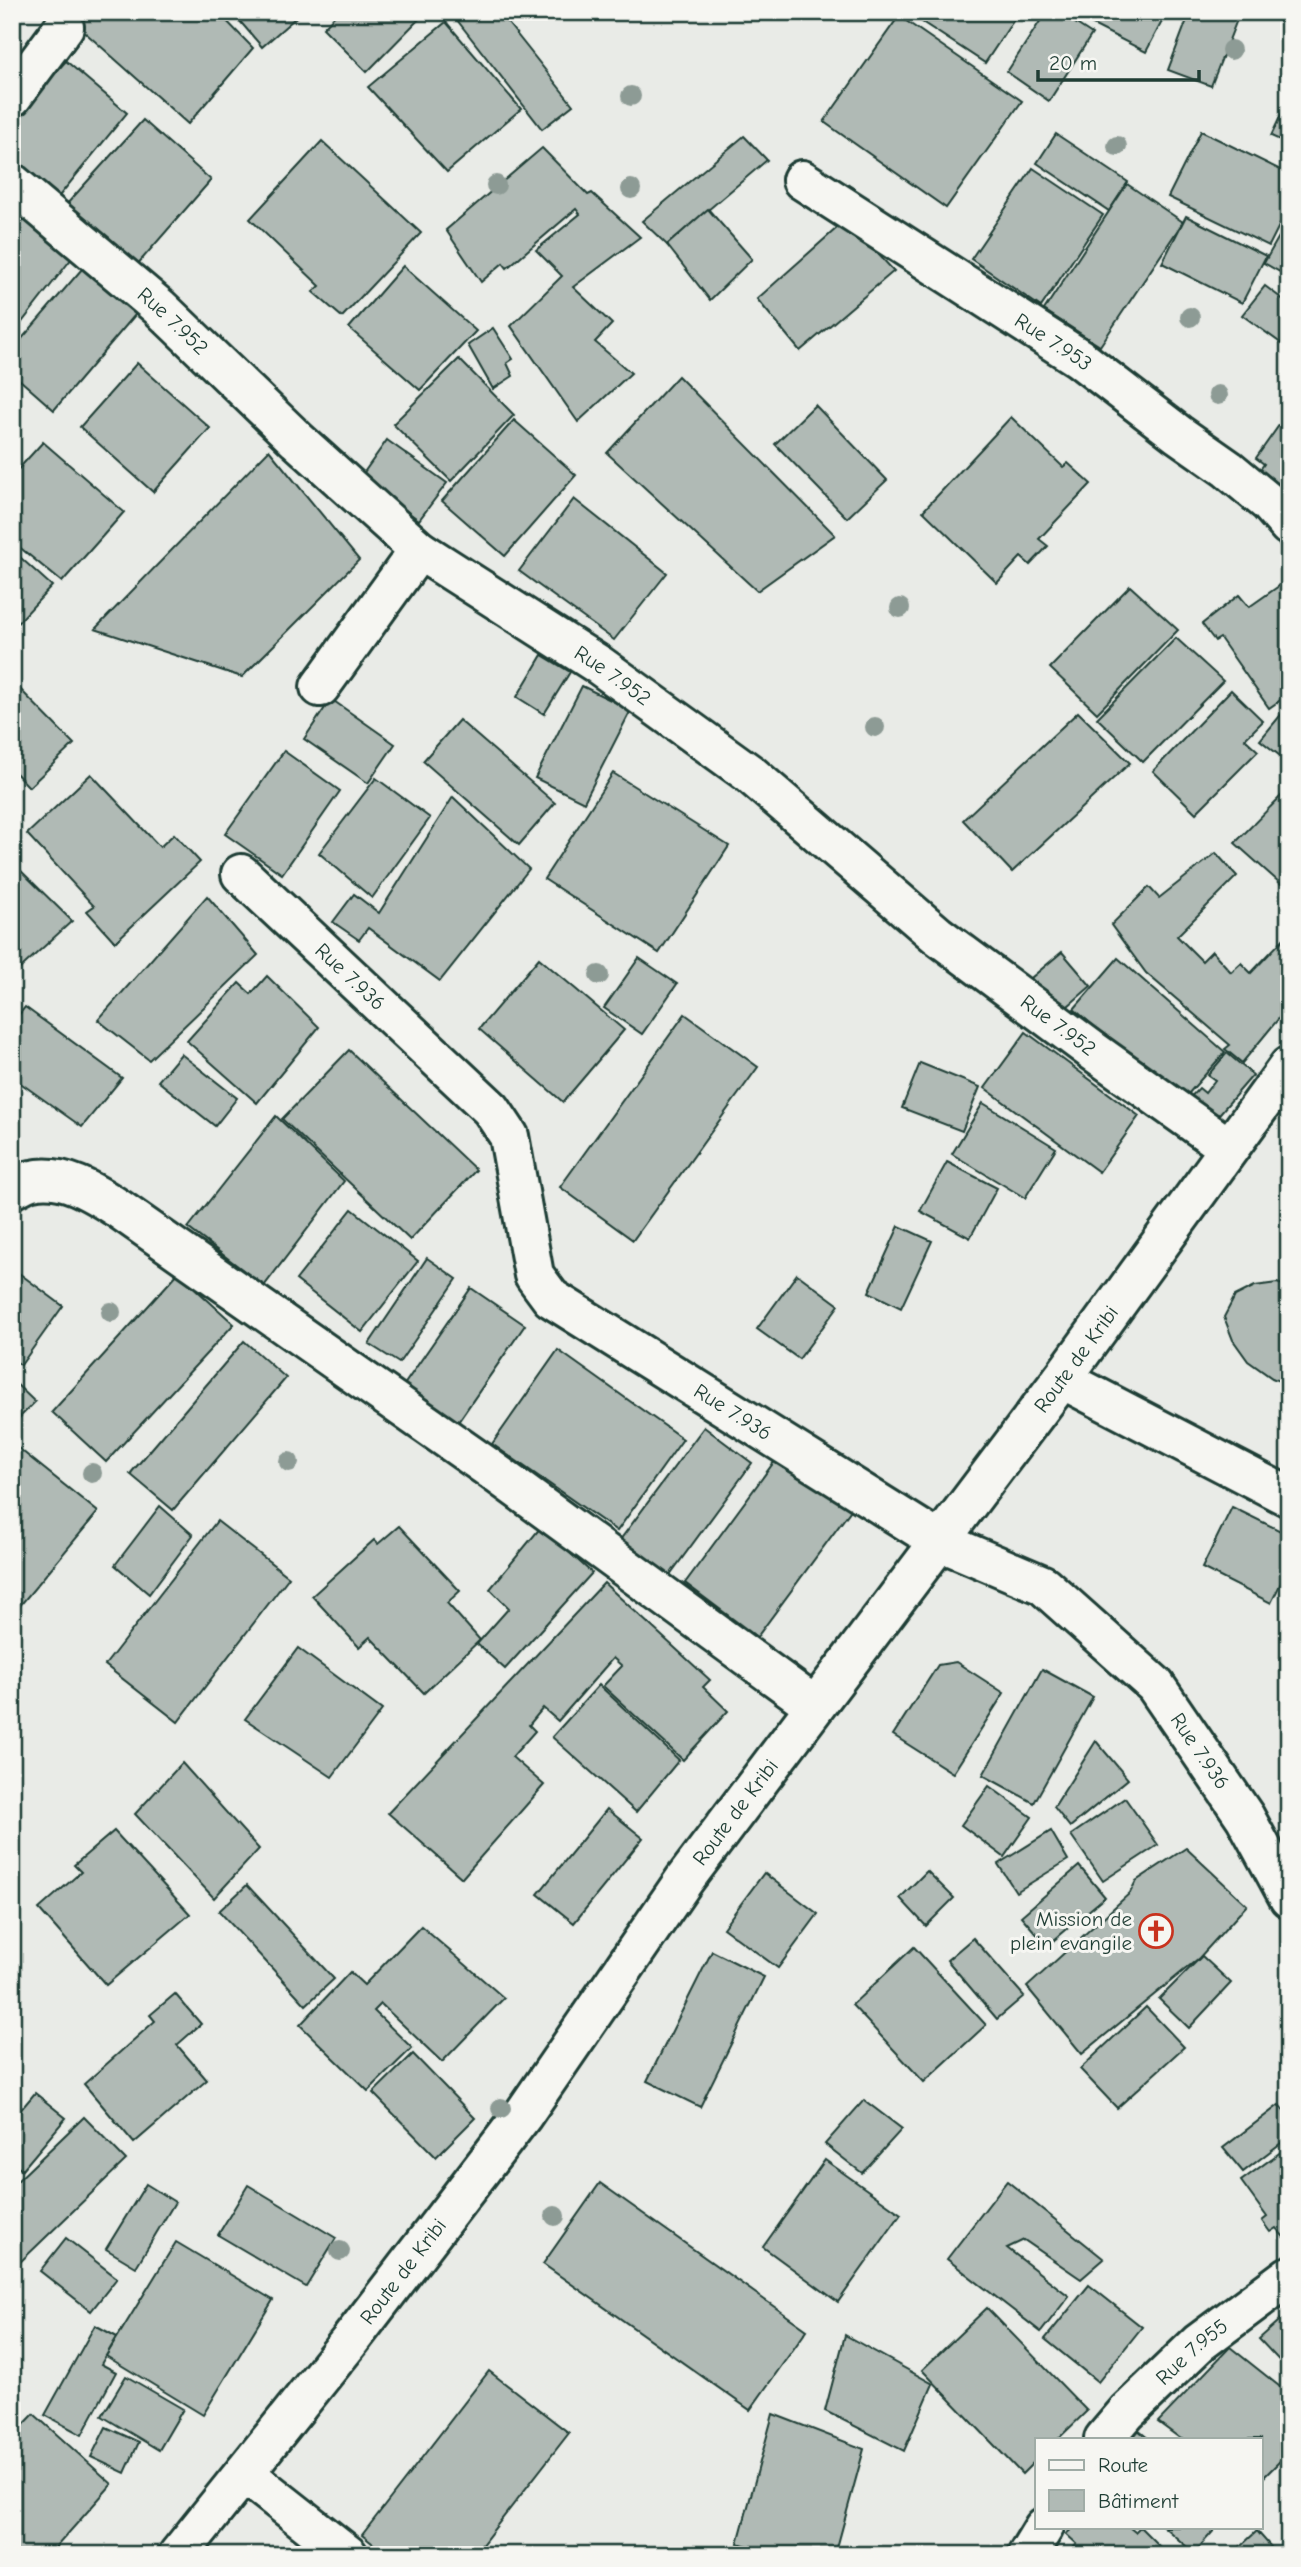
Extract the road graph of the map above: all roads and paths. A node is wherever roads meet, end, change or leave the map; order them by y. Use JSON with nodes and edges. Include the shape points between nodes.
{"nodes":[{"id":1,"x":64,"y":27,"type":"dead end"},
{"id":2,"x":12,"y":97,"type":"edge"},
{"id":3,"x":802,"y":180,"type":"dead end"},
{"id":4,"x":12,"y":183,"type":"edge"},
{"id":5,"x":1289,"y":526,"type":"edge"},
{"id":6,"x":419,"y":550,"type":"junction"},
{"id":7,"x":320,"y":687,"type":"dead end"},
{"id":8,"x":241,"y":874,"type":"dead end"},
{"id":9,"x":1289,"y":1066,"type":"edge"},
{"id":10,"x":1229,"y":1148,"type":"junction"},
{"id":11,"x":12,"y":1189,"type":"edge"},
{"id":12,"x":1062,"y":1379,"type":"junction"},
{"id":13,"x":1289,"y":1497,"type":"edge"},
{"id":14,"x":939,"y":1541,"type":"junction"},
{"id":15,"x":815,"y":1706,"type":"junction"},
{"id":16,"x":1289,"y":1898,"type":"edge"},
{"id":17,"x":1289,"y":2276,"type":"edge"},
{"id":18,"x":1105,"y":2438,"type":"edge"},
{"id":19,"x":244,"y":2473,"type":"junction"},
{"id":20,"x":1043,"y":2528,"type":"edge"},
{"id":21,"x":178,"y":2555,"type":"edge"},
{"id":22,"x":348,"y":2555,"type":"edge"},
{"id":23,"x":1027,"y":2555,"type":"edge"}],
"edges":[{"from":1,"to":2,"type":"street"},
{"from":3,"to":5,"type":"street","name":"Rue 7.953","via":[[1079,358],[1228,468]]},
{"from":4,"to":6,"type":"street","name":"Rue 7.952","via":[[159,307]]},
{"from":6,"to":7,"type":"street"},
{"from":6,"to":10,"type":"street","name":"Rue 7.952","via":[[599,665],[750,774],[937,935]]},
{"from":8,"to":14,"type":"street","name":"Rue 7.936","via":[[491,1109],[509,1136],[534,1275],[551,1298]]},
{"from":9,"to":10,"type":"street","name":"Route de Kribi"},
{"from":10,"to":12,"type":"street","name":"Route de Kribi"},
{"from":11,"to":15,"type":"street","via":[[32,1180],[58,1180],[84,1187],[119,1209],[486,1466]]},
{"from":12,"to":13,"type":"street"},
{"from":12,"to":14,"type":"street","name":"Route de Kribi"},
{"from":14,"to":15,"type":"street","name":"Route de Kribi"},
{"from":14,"to":16,"type":"street","name":"Rue 7.936","via":[[1043,1585],[1154,1685],[1245,1817]]},
{"from":15,"to":19,"type":"street","name":"Route de Kribi","via":[[685,1880],[523,2115]]},
{"from":17,"to":18,"type":"street","name":"Rue 7.955","via":[[1199,2343]]},
{"from":19,"to":21,"type":"street","name":"Route de Kribi"},
{"from":19,"to":22,"type":"street"},
{"from":20,"to":23,"type":"street"}]}
